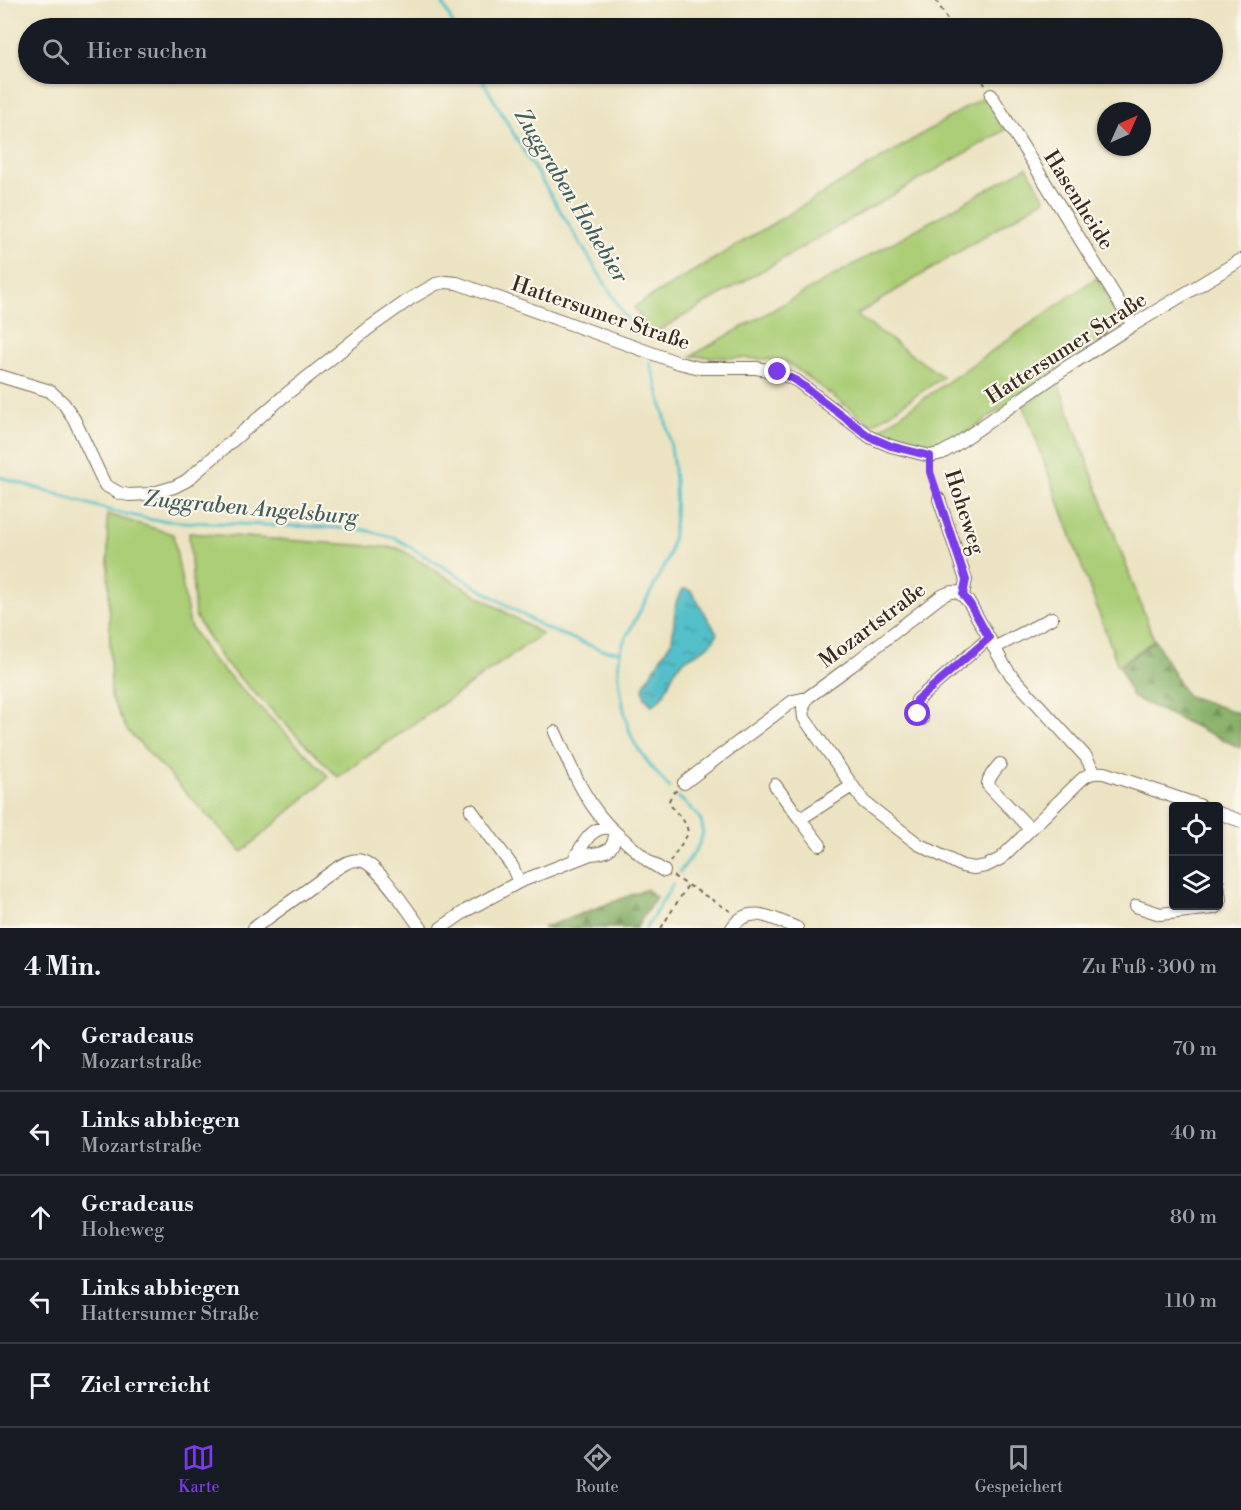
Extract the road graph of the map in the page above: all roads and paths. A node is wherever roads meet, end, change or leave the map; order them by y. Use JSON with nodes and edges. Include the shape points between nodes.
{"nodes":[{"id":1,"x":936,"y":0,"type":"edge"},
{"id":2,"x":946,"y":18,"type":"edge"},
{"id":3,"x":991,"y":95,"type":"dead end"},
{"id":4,"x":1241,"y":261,"type":"edge"},
{"id":5,"x":1133,"y":325,"type":"junction"},
{"id":6,"x":0,"y":376,"type":"edge"},
{"id":7,"x":930,"y":456,"type":"junction"},
{"id":8,"x":939,"y":499,"type":"joint"},
{"id":9,"x":963,"y":595,"type":"junction"},
{"id":10,"x":1052,"y":618,"type":"dead end"},
{"id":11,"x":992,"y":643,"type":"junction"},
{"id":12,"x":807,"y":698,"type":"junction"},
{"id":13,"x":922,"y":719,"type":"dead end"},
{"id":14,"x":555,"y":732,"type":"dead end"},
{"id":15,"x":1000,"y":764,"type":"dead end"},
{"id":16,"x":1094,"y":772,"type":"junction"},
{"id":17,"x":684,"y":783,"type":"joint"},
{"id":18,"x":775,"y":785,"type":"dead end"},
{"id":19,"x":852,"y":786,"type":"junction"},
{"id":20,"x":1187,"y":802,"type":"edge"},
{"id":21,"x":471,"y":810,"type":"dead end"},
{"id":22,"x":1223,"y":815,"type":"edge"},
{"id":23,"x":800,"y":819,"type":"junction"},
{"id":24,"x":1241,"y":821,"type":"edge"},
{"id":25,"x":1030,"y":829,"type":"junction"},
{"id":26,"x":613,"y":830,"type":"junction"},
{"id":27,"x":820,"y":845,"type":"dead end"},
{"id":28,"x":573,"y":861,"type":"junction"},
{"id":29,"x":664,"y":871,"type":"junction"},
{"id":30,"x":519,"y":882,"type":"junction"},
{"id":31,"x":688,"y":885,"type":"junction"},
{"id":32,"x":1136,"y":906,"type":"dead end"},
{"id":33,"x":1196,"y":910,"type":"edge"},
{"id":34,"x":742,"y":918,"type":"junction"},
{"id":35,"x":254,"y":928,"type":"edge"},
{"id":36,"x":421,"y":928,"type":"edge"},
{"id":37,"x":441,"y":928,"type":"edge"},
{"id":38,"x":661,"y":928,"type":"edge"},
{"id":39,"x":732,"y":928,"type":"edge"},
{"id":40,"x":797,"y":928,"type":"edge"}],
"edges":[{"from":1,"to":2,"type":"path"},
{"from":3,"to":5,"type":"street","name":"Hasenheide"},
{"from":4,"to":5,"type":"street","name":"Hattersumer Straße"},
{"from":5,"to":7,"type":"street","name":"Hattersumer Straße","via":[[954,446]]},
{"from":6,"to":7,"type":"street","name":"Hattersumer Straße","via":[[50,391],[64,404],[105,485],[119,493],[150,494],[186,481],[369,328],[428,287],[446,282],[679,363],[700,368],[778,372],[797,381],[870,437]]},
{"from":7,"to":8,"type":"path","name":"Hoheweg","via":[[930,472]]},
{"from":8,"to":9,"type":"street","name":"Hoheweg","via":[[966,580]]},
{"from":9,"to":11,"type":"street"},
{"from":9,"to":12,"type":"street","name":"Mozartstraße","via":[[954,591],[939,597]]},
{"from":10,"to":11,"type":"street"},
{"from":11,"to":13,"type":"street","via":[[917,700]]},
{"from":11,"to":16,"type":"street","via":[[1011,675],[1086,757]]},
{"from":12,"to":17,"type":"street","name":"Mozartstraße","via":[[793,701]]},
{"from":12,"to":19,"type":"street","via":[[804,718]]},
{"from":14,"to":26,"type":"street","via":[[585,793]]},
{"from":15,"to":25,"type":"street","via":[[988,785]]},
{"from":16,"to":20,"type":"street"},
{"from":16,"to":25,"type":"street","via":[[1087,774]]},
{"from":17,"to":29,"type":"path","via":[[669,801],[686,822],[688,834]]},
{"from":18,"to":23,"type":"street"},
{"from":19,"to":23,"type":"street"},
{"from":19,"to":25,"type":"street","via":[[864,802],[901,832],[962,866],[986,866],[1000,859]]},
{"from":21,"to":30,"type":"street","via":[[512,866]]},
{"from":22,"to":24,"type":"street"},
{"from":23,"to":27,"type":"street"},
{"from":26,"to":28,"type":"street","via":[[604,827],[590,835]]},
{"from":26,"to":28,"type":"street","via":[[615,841],[608,850]]},
{"from":26,"to":29,"type":"street"},
{"from":28,"to":30,"type":"street"},
{"from":29,"to":31,"type":"path"},
{"from":30,"to":37,"type":"street"},
{"from":31,"to":34,"type":"path"},
{"from":31,"to":38,"type":"path"},
{"from":32,"to":33,"type":"street","via":[[1160,914]]},
{"from":34,"to":39,"type":"street"},
{"from":34,"to":40,"type":"street","via":[[760,914]]},
{"from":35,"to":36,"type":"street","via":[[354,860],[376,869]]}]}
